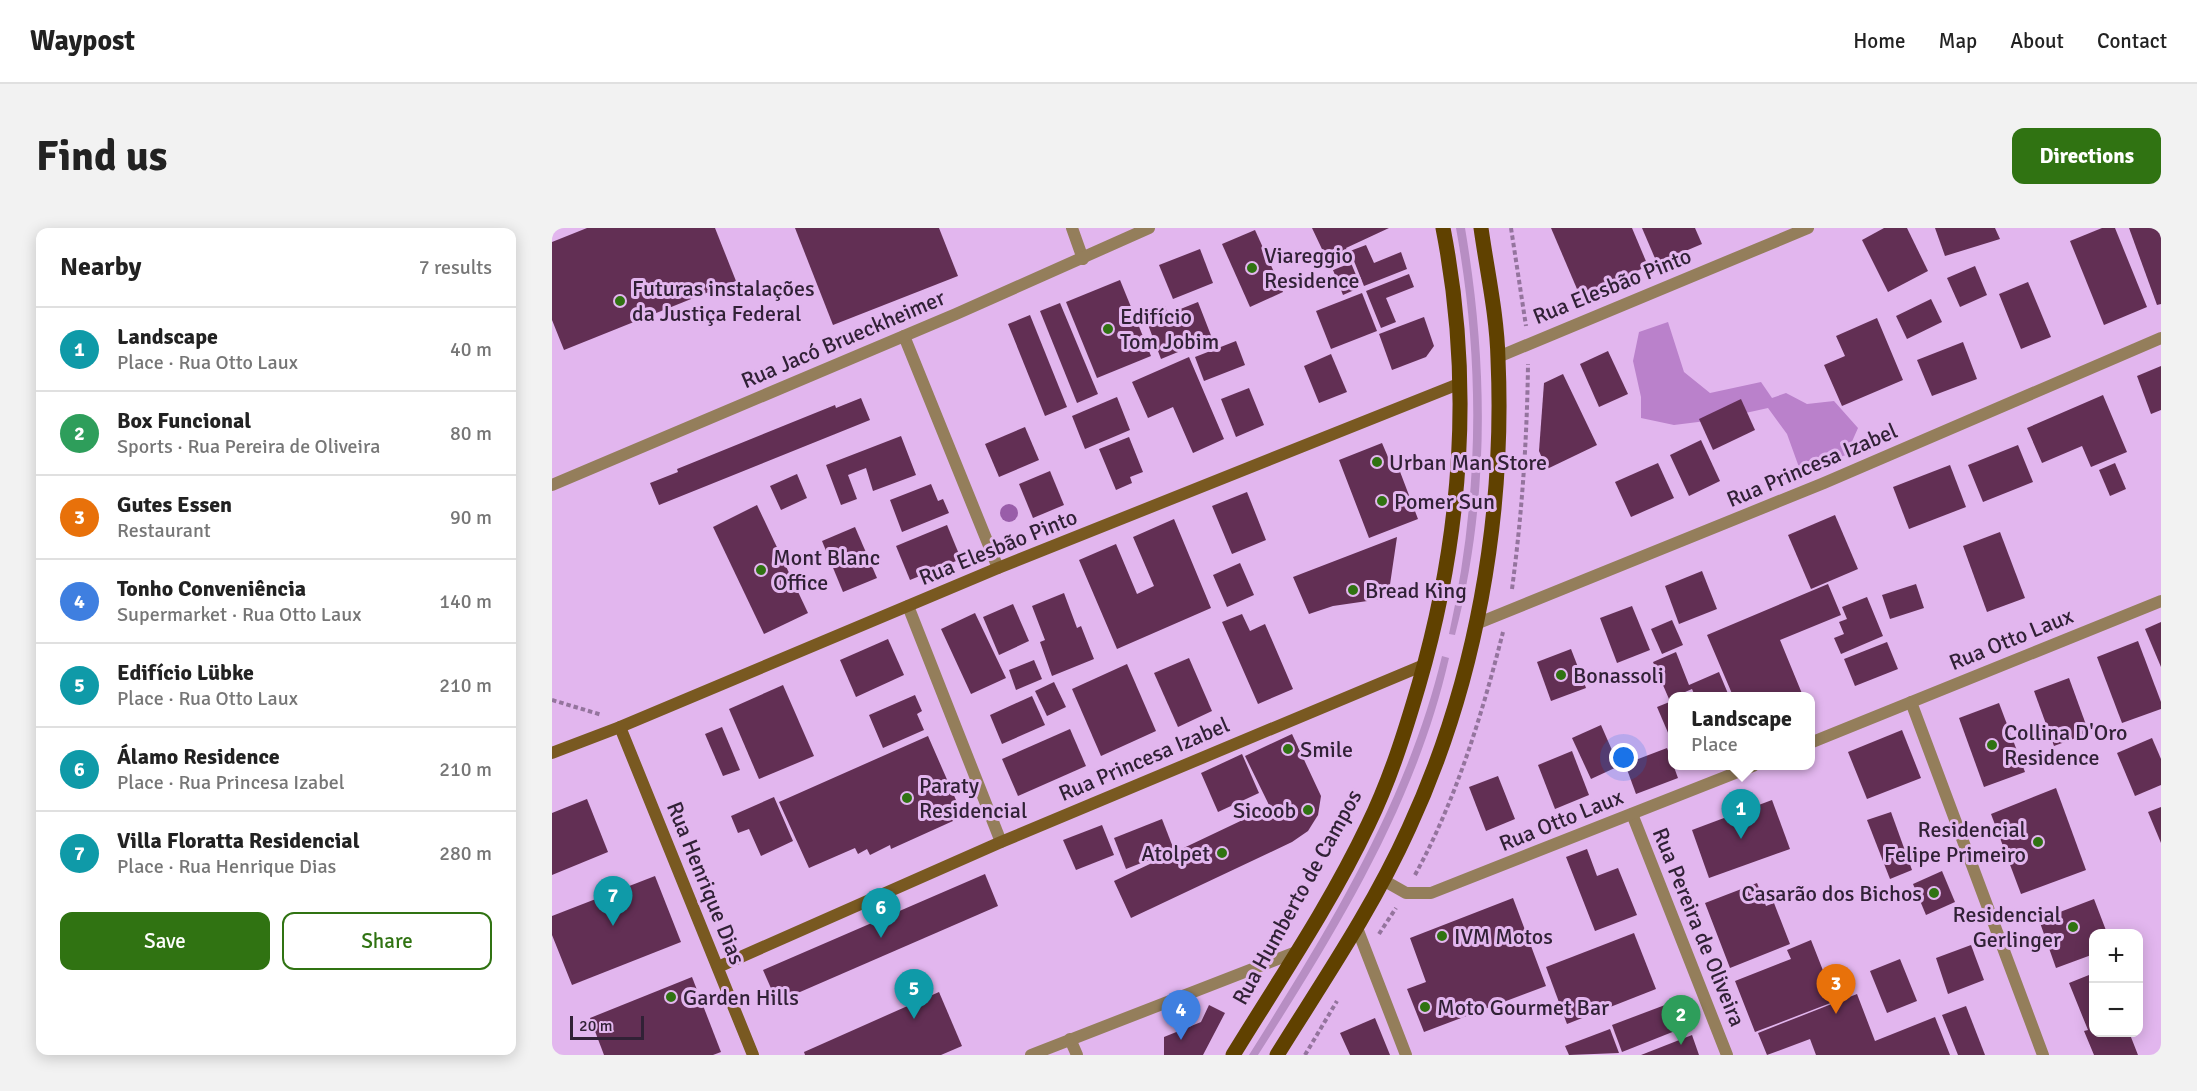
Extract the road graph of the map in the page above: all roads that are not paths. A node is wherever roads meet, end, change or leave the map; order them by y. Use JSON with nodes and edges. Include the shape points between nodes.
{"nodes":[{"id":1,"x":1072,"y":228,"type":"edge"},
{"id":2,"x":1149,"y":228,"type":"edge"},
{"id":3,"x":1443,"y":228,"type":"edge"},
{"id":4,"x":1481,"y":228,"type":"edge"},
{"id":5,"x":1808,"y":228,"type":"edge"},
{"id":6,"x":1083,"y":259,"type":"junction"},
{"id":7,"x":904,"y":336,"type":"junction"},
{"id":8,"x":2161,"y":338,"type":"edge"},
{"id":9,"x":1498,"y":357,"type":"junction"},
{"id":10,"x":1461,"y":383,"type":"junction"},
{"id":11,"x":552,"y":485,"type":"edge"},
{"id":12,"x":998,"y":568,"type":"junction"},
{"id":13,"x":2161,"y":601,"type":"edge"},
{"id":14,"x":908,"y":606,"type":"junction"},
{"id":15,"x":1476,"y":624,"type":"junction"},
{"id":16,"x":1424,"y":664,"type":"junction"},
{"id":17,"x":1911,"y":702,"type":"junction"},
{"id":18,"x":620,"y":727,"type":"junction"},
{"id":19,"x":1815,"y":741,"type":"edge"},
{"id":20,"x":552,"y":753,"type":"edge"},
{"id":21,"x":1741,"y":770,"type":"edge"},
{"id":22,"x":1632,"y":814,"type":"junction"},
{"id":23,"x":1002,"y":842,"type":"junction"},
{"id":24,"x":1383,"y":880,"type":"junction"},
{"id":25,"x":1357,"y":928,"type":"junction"},
{"id":26,"x":1296,"y":952,"type":"junction"},
{"id":27,"x":718,"y":967,"type":"junction"},
{"id":28,"x":1070,"y":1039,"type":"junction"},
{"id":29,"x":753,"y":1055,"type":"edge"},
{"id":30,"x":1030,"y":1055,"type":"edge"},
{"id":31,"x":1077,"y":1055,"type":"edge"},
{"id":32,"x":1233,"y":1055,"type":"edge"},
{"id":33,"x":1277,"y":1055,"type":"edge"},
{"id":34,"x":1406,"y":1055,"type":"edge"},
{"id":35,"x":1727,"y":1055,"type":"edge"},
{"id":36,"x":2043,"y":1055,"type":"edge"}],
"edges":[{"from":1,"to":6,"type":"street"},
{"from":2,"to":6,"type":"street","name":"Rua Jacó Brueckheimer"},
{"from":3,"to":10,"type":"main road","name":"Rua Humberto de Campos","via":[[1454,286]]},
{"from":4,"to":9,"type":"main road"},
{"from":5,"to":9,"type":"street","name":"Rua Elesbão Pinto"},
{"from":6,"to":7,"type":"street","name":"Rua Jacó Brueckheimer"},
{"from":7,"to":11,"type":"street","name":"Rua Jacó Brueckheimer"},
{"from":7,"to":12,"type":"street"},
{"from":8,"to":15,"type":"street","name":"Rua Princesa Izabel","via":[[1824,483]]},
{"from":9,"to":15,"type":"main road","via":[[1499,444]]},
{"from":10,"to":12,"type":"street","name":"Rua Elesbão Pinto"},
{"from":10,"to":16,"type":"main road","name":"Rua Humberto de Campos","via":[[1452,540]]},
{"from":12,"to":14,"type":"street","name":"Rua Elesbão Pinto"},
{"from":13,"to":17,"type":"street","name":"Rua Otto Laux"},
{"from":14,"to":18,"type":"street","name":"Rua Elesbão Pinto"},
{"from":14,"to":23,"type":"street"},
{"from":15,"to":24,"type":"main road","via":[[1452,717],[1432,773]]},
{"from":16,"to":23,"type":"street","name":"Rua Princesa Izabel"},
{"from":16,"to":26,"type":"main road","name":"Rua Humberto de Campos","via":[[1394,766],[1368,826]]},
{"from":17,"to":19,"type":"street","name":"Rua Otto Laux"},
{"from":17,"to":36,"type":"street"},
{"from":18,"to":20,"type":"street","name":"Rua Elesbão Pinto"},
{"from":18,"to":27,"type":"street","name":"Rua Henrique Dias"},
{"from":21,"to":22,"type":"street","name":"Rua Otto Laux"},
{"from":22,"to":24,"type":"street","name":"Rua Otto Laux","via":[[1431,892],[1406,893]]},
{"from":22,"to":35,"type":"street","name":"Rua Pereira de Oliveira"},
{"from":23,"to":27,"type":"street","name":"Rua Princesa Izabel"},
{"from":24,"to":25,"type":"main road"},
{"from":25,"to":33,"type":"main road"},
{"from":25,"to":34,"type":"street"},
{"from":26,"to":28,"type":"street"},
{"from":26,"to":32,"type":"main road","name":"Rua Humberto de Campos"},
{"from":27,"to":29,"type":"street","name":"Rua Henrique Dias"},
{"from":28,"to":30,"type":"street"},
{"from":28,"to":31,"type":"street"}]}
